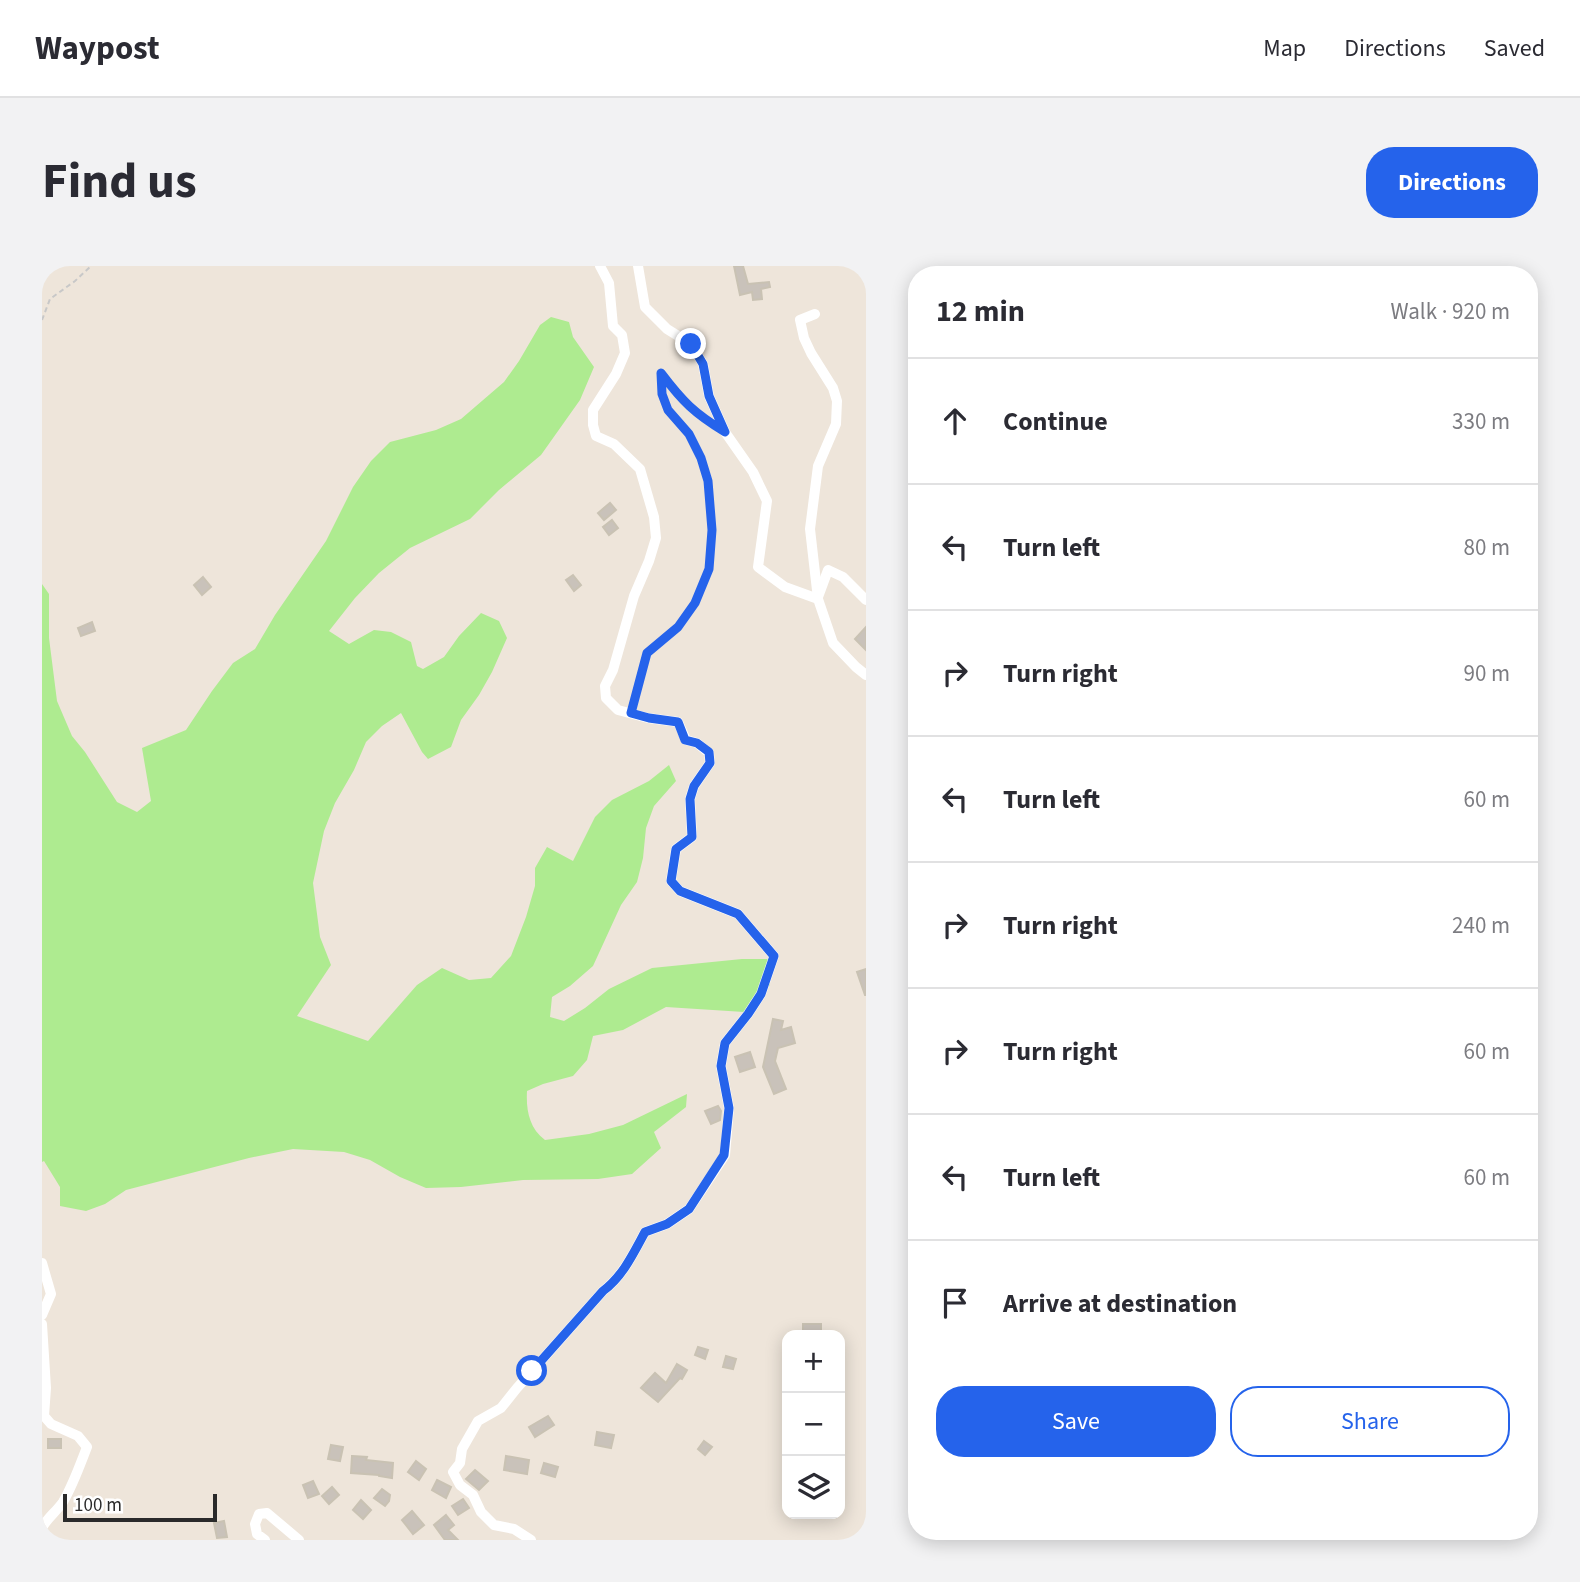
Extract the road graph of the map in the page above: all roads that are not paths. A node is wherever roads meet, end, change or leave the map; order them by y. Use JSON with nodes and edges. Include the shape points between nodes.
{"nodes":[{"id":1,"x":600,"y":266,"type":"edge"},
{"id":2,"x":638,"y":266,"type":"edge"},
{"id":3,"x":814,"y":314,"type":"dead end"},
{"id":4,"x":818,"y":599,"type":"junction"},
{"id":5,"x":866,"y":600,"type":"edge"},
{"id":6,"x":866,"y":674,"type":"edge"},
{"id":7,"x":42,"y":1263,"type":"edge"},
{"id":8,"x":42,"y":1315,"type":"edge"},
{"id":9,"x":42,"y":1324,"type":"edge"},
{"id":10,"x":42,"y":1528,"type":"edge"},
{"id":11,"x":265,"y":1540,"type":"edge"},
{"id":12,"x":299,"y":1540,"type":"edge"},
{"id":13,"x":531,"y":1540,"type":"edge"}],
"edges":[{"from":1,"to":13,"type":"street","via":[[609,283],[613,326],[622,335],[625,353],[593,410],[593,425],[596,436],[614,444],[640,469],[656,538],[605,686],[606,698],[618,709],[678,722],[685,740],[709,752],[710,763],[690,799],[692,837],[676,849],[671,881],[680,891],[738,914],[774,956],[761,994],[725,1043],[721,1066],[729,1108],[724,1155],[689,1209],[645,1232],[615,1282],[501,1408],[478,1421],[462,1449],[453,1472],[460,1485],[494,1525],[514,1529]]},
{"from":2,"to":4,"type":"street","via":[[645,307],[667,330],[691,344],[703,364],[709,396],[725,432],[767,500],[758,567],[785,587]]},
{"from":3,"to":4,"type":"street","via":[[800,320],[804,338],[837,401],[836,424],[818,466],[810,529]]},
{"from":4,"to":5,"type":"street","via":[[828,570],[844,577]]},
{"from":4,"to":6,"type":"street","via":[[833,643]]},
{"from":7,"to":8,"type":"street","via":[[51,1294]]},
{"from":9,"to":10,"type":"street","via":[[44,1416],[78,1436],[87,1447],[62,1504]]},
{"from":11,"to":12,"type":"street","via":[[257,1534],[255,1524],[259,1514],[267,1513]]}]}
